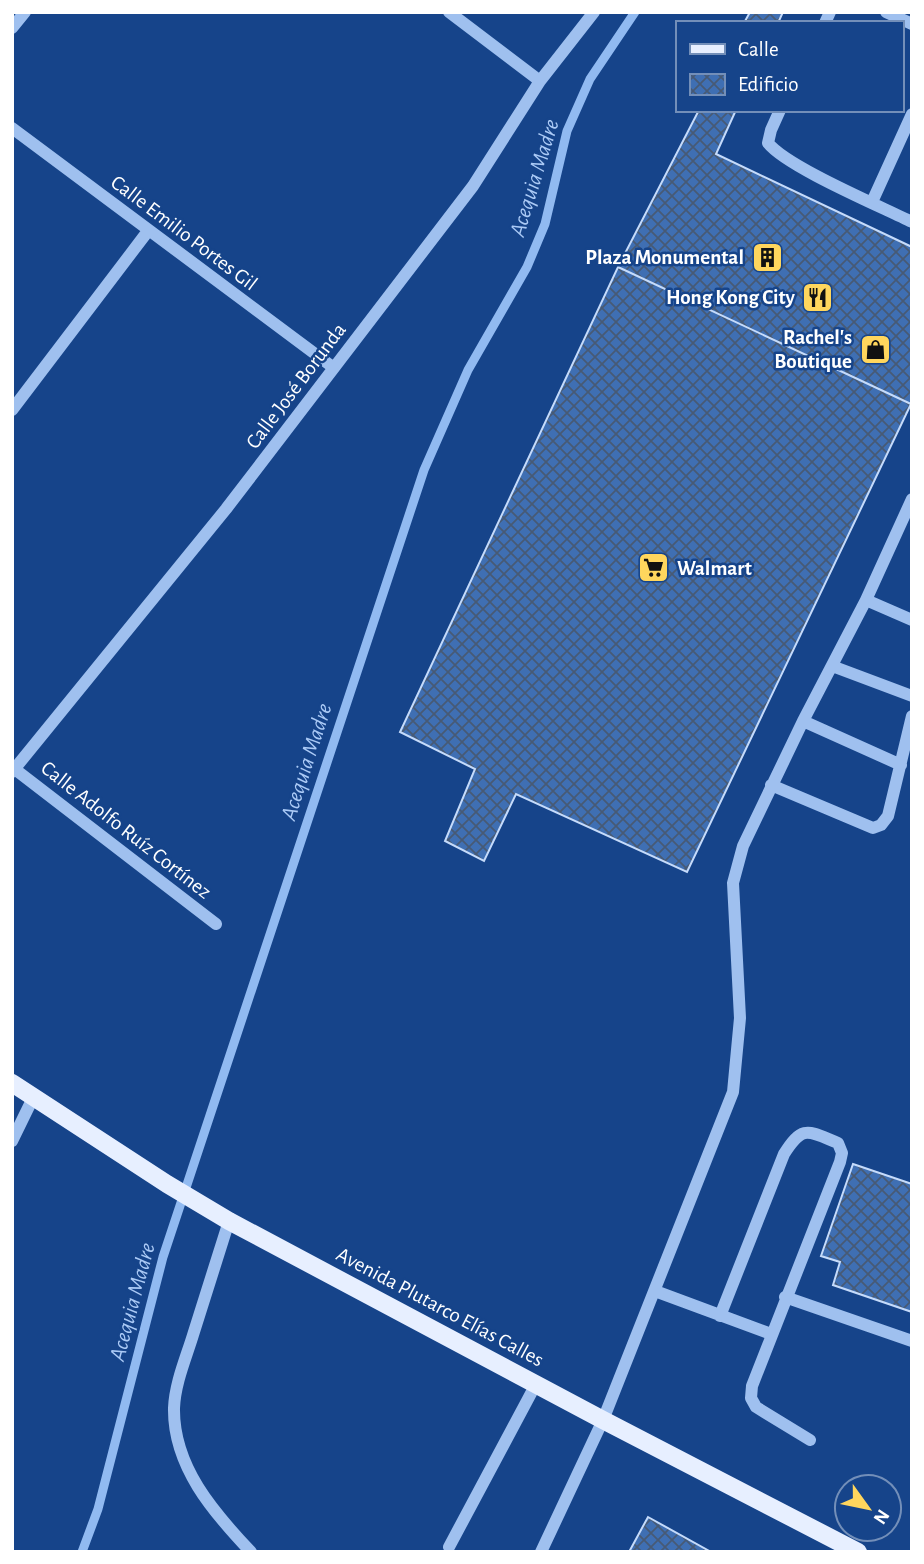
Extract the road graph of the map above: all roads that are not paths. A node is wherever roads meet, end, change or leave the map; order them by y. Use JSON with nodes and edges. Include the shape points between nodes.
{"nodes":[{"id":1,"x":25,"y":12,"type":"edge"},
{"id":2,"x":449,"y":12,"type":"edge"},
{"id":3,"x":594,"y":12,"type":"edge"},
{"id":4,"x":886,"y":12,"type":"edge"},
{"id":5,"x":912,"y":24,"type":"edge"},
{"id":6,"x":12,"y":29,"type":"edge"},
{"id":7,"x":540,"y":81,"type":"junction"},
{"id":8,"x":779,"y":112,"type":"edge"},
{"id":9,"x":912,"y":114,"type":"edge"},
{"id":10,"x":12,"y":128,"type":"edge"},
{"id":11,"x":872,"y":202,"type":"junction"},
{"id":12,"x":912,"y":222,"type":"edge"},
{"id":13,"x":148,"y":231,"type":"junction"},
{"id":14,"x":334,"y":368,"type":"junction"},
{"id":15,"x":12,"y":410,"type":"edge"},
{"id":16,"x":912,"y":499,"type":"edge"},
{"id":17,"x":866,"y":600,"type":"junction"},
{"id":18,"x":912,"y":620,"type":"edge"},
{"id":19,"x":832,"y":666,"type":"junction"},
{"id":20,"x":912,"y":696,"type":"edge"},
{"id":21,"x":912,"y":716,"type":"edge"},
{"id":22,"x":803,"y":721,"type":"junction"},
{"id":23,"x":901,"y":765,"type":"junction"},
{"id":24,"x":13,"y":769,"type":"edge"},
{"id":25,"x":771,"y":785,"type":"junction"},
{"id":26,"x":216,"y":923,"type":"dead end"},
{"id":27,"x":12,"y":1083,"type":"edge"},
{"id":28,"x":33,"y":1098,"type":"junction"},
{"id":29,"x":12,"y":1141,"type":"edge"},
{"id":30,"x":229,"y":1221,"type":"junction"},
{"id":31,"x":655,"y":1291,"type":"junction"},
{"id":32,"x":785,"y":1297,"type":"junction"},
{"id":33,"x":720,"y":1316,"type":"junction"},
{"id":34,"x":771,"y":1334,"type":"junction"},
{"id":35,"x":912,"y":1340,"type":"edge"},
{"id":36,"x":536,"y":1384,"type":"junction"},
{"id":37,"x":603,"y":1420,"type":"junction"},
{"id":38,"x":810,"y":1440,"type":"dead end"},
{"id":39,"x":449,"y":1547,"type":"dead end"},
{"id":40,"x":251,"y":1552,"type":"edge"},
{"id":41,"x":541,"y":1552,"type":"edge"},
{"id":42,"x":858,"y":1552,"type":"edge"}],
"edges":[{"from":1,"to":6,"type":"street"},
{"from":2,"to":7,"type":"street"},
{"from":3,"to":7,"type":"street","name":"Calle José Borunda"},
{"from":4,"to":5,"type":"street"},
{"from":7,"to":14,"type":"street","name":"Calle José Borunda","via":[[473,186]]},
{"from":8,"to":11,"type":"street","via":[[768,143],[775,152]]},
{"from":9,"to":11,"type":"street"},
{"from":10,"to":13,"type":"street","name":"Calle Emilio Portes Gil"},
{"from":11,"to":12,"type":"street"},
{"from":13,"to":14,"type":"street","name":"Calle Emilio Portes Gil"},
{"from":13,"to":15,"type":"street"},
{"from":14,"to":24,"type":"street","name":"Calle José Borunda","via":[[226,509]]},
{"from":16,"to":17,"type":"street"},
{"from":17,"to":18,"type":"street"},
{"from":17,"to":19,"type":"street"},
{"from":19,"to":20,"type":"street"},
{"from":19,"to":22,"type":"street"},
{"from":21,"to":23,"type":"street"},
{"from":22,"to":23,"type":"street"},
{"from":22,"to":25,"type":"street"},
{"from":23,"to":25,"type":"street","via":[[888,816],[873,828]]},
{"from":24,"to":26,"type":"street","name":"Calle Adolfo Ruíz Cortínez"},
{"from":25,"to":31,"type":"street","via":[[743,846],[733,883],[740,1018],[733,1092]]},
{"from":27,"to":28,"type":"main road","name":"Avenida Plutarco Elías Calles"},
{"from":28,"to":29,"type":"street"},
{"from":28,"to":30,"type":"main road","name":"Avenida Plutarco Elías Calles"},
{"from":30,"to":36,"type":"main road","name":"Avenida Plutarco Elías Calles"},
{"from":30,"to":40,"type":"street","via":[[174,1407],[177,1438],[189,1471],[208,1504]]},
{"from":31,"to":33,"type":"street"},
{"from":31,"to":37,"type":"street"},
{"from":32,"to":33,"type":"street","via":[[842,1153],[838,1143],[808,1131],[800,1133],[784,1154]]},
{"from":32,"to":34,"type":"street"},
{"from":32,"to":35,"type":"street"},
{"from":33,"to":34,"type":"street"},
{"from":34,"to":38,"type":"street","via":[[751,1398],[764,1414]]},
{"from":36,"to":37,"type":"main road","name":"Avenida Plutarco Elías Calles"},
{"from":36,"to":39,"type":"street"},
{"from":37,"to":41,"type":"street"},
{"from":37,"to":42,"type":"main road","name":"Avenida Plutarco Elías Calles"}]}
